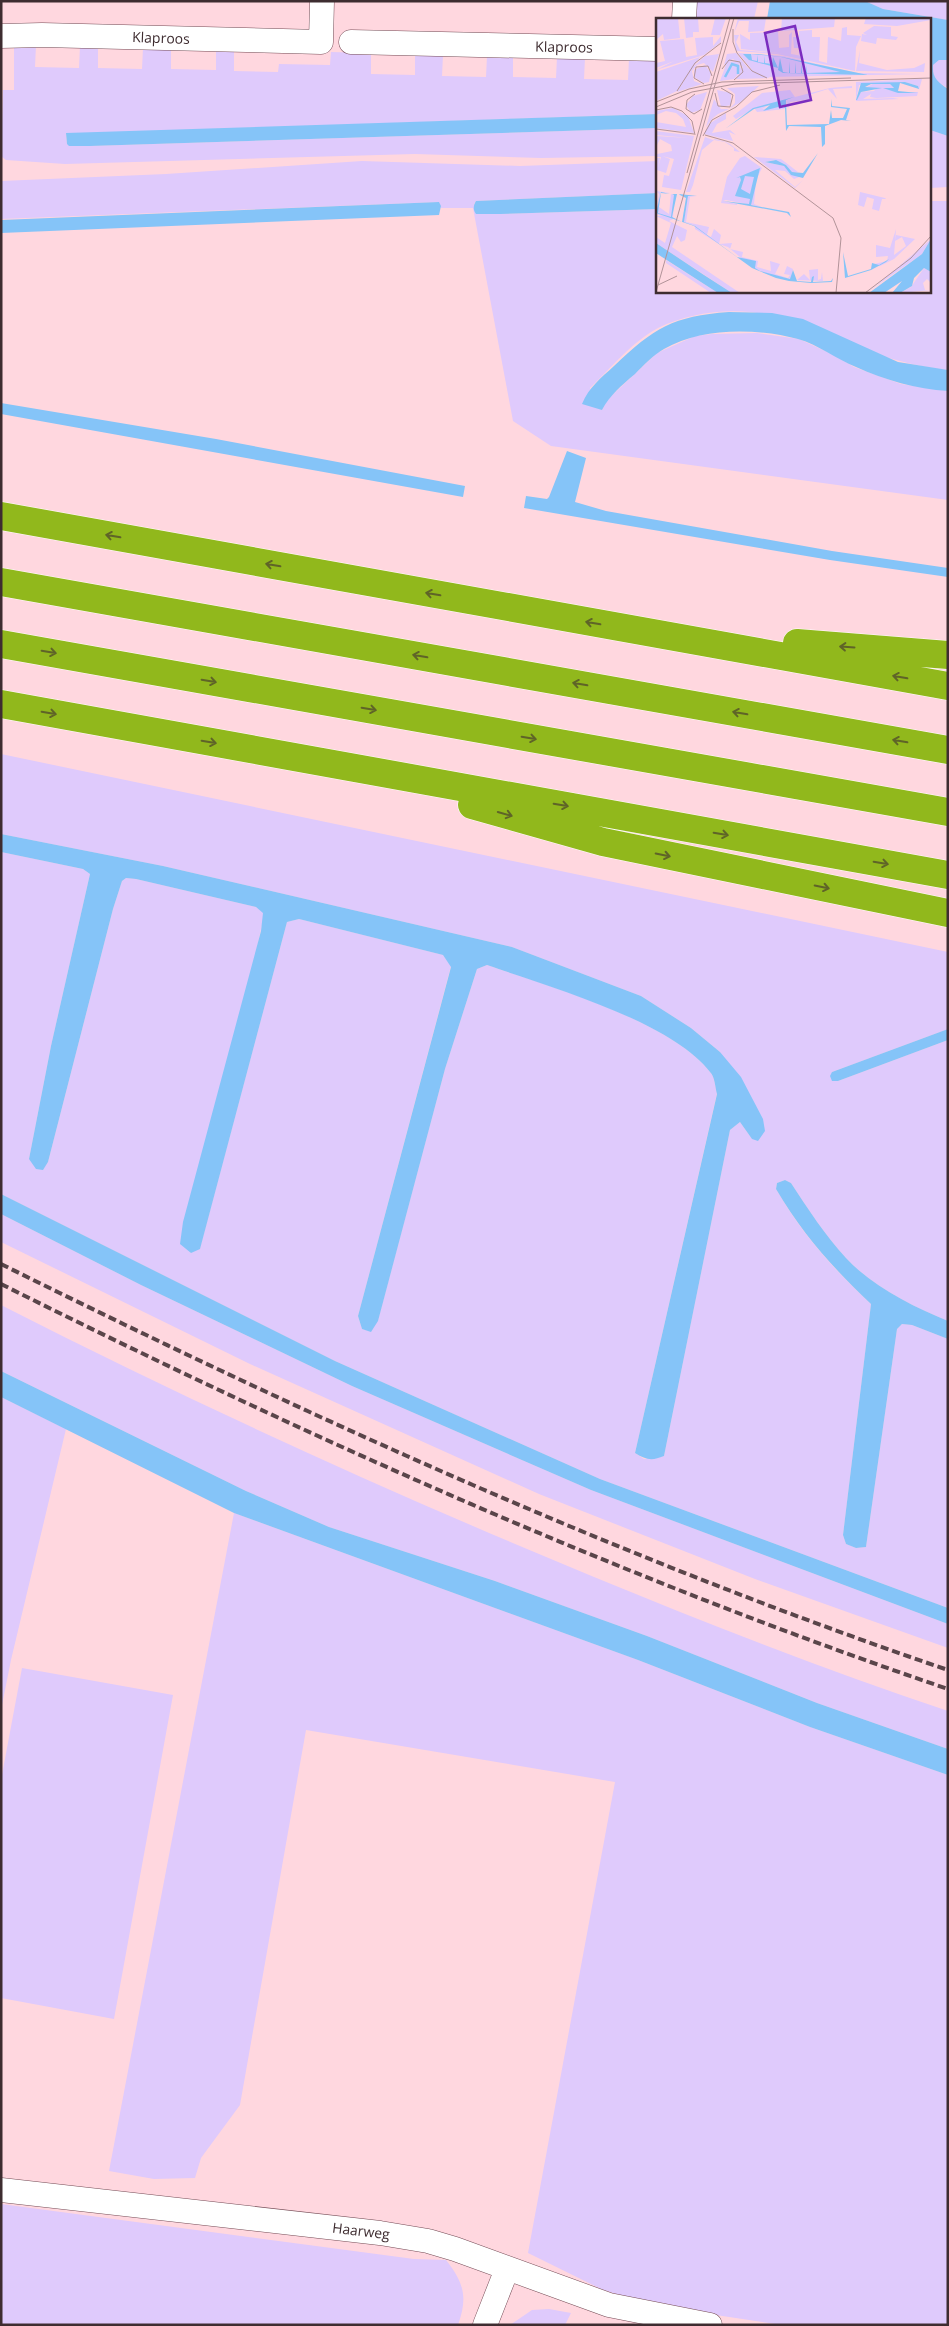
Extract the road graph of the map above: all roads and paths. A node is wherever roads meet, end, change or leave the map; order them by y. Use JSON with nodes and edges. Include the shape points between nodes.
{"nodes":[{"id":1,"x":322,"y":1,"type":"edge"},
{"id":2,"x":685,"y":1,"type":"edge"},
{"id":3,"x":684,"y":18,"type":"edge"},
{"id":4,"x":1,"y":36,"type":"edge"},
{"id":5,"x":351,"y":42,"type":"dead end"},
{"id":6,"x":656,"y":49,"type":"edge"},
{"id":7,"x":1,"y":516,"type":"edge"},
{"id":8,"x":1,"y":582,"type":"edge"},
{"id":9,"x":641,"y":632,"type":"junction"},
{"id":10,"x":1,"y":644,"type":"edge"},
{"id":11,"x":948,"y":654,"type":"edge"},
{"id":12,"x":948,"y":686,"type":"edge"},
{"id":13,"x":1,"y":704,"type":"edge"},
{"id":14,"x":948,"y":750,"type":"edge"},
{"id":15,"x":324,"y":762,"type":"junction"},
{"id":16,"x":948,"y":812,"type":"edge"},
{"id":17,"x":948,"y":874,"type":"edge"},
{"id":18,"x":948,"y":913,"type":"edge"},
{"id":19,"x":1,"y":2190,"type":"edge"},
{"id":20,"x":507,"y":2270,"type":"junction"},
{"id":21,"x":485,"y":2325,"type":"edge"},
{"id":22,"x":710,"y":2325,"type":"edge"}],
"edges":[{"from":1,"to":4,"type":"street","name":"Klaproos","via":[[322,42]]},
{"from":2,"to":3,"type":"street"},
{"from":5,"to":6,"type":"street","name":"Klaproos"},
{"from":9,"to":7,"type":"highway","one_way":true},
{"from":14,"to":8,"type":"highway","one_way":true},
{"from":11,"to":9,"type":"highway","one_way":true},
{"from":12,"to":9,"type":"highway","one_way":true},
{"from":10,"to":16,"type":"highway","one_way":true},
{"from":13,"to":15,"type":"highway","one_way":true},
{"from":15,"to":17,"type":"highway","one_way":true},
{"from":15,"to":18,"type":"highway","one_way":true,"via":[[603,842]]},
{"from":19,"to":20,"type":"street","name":"Haarweg","via":[[380,2233],[428,2241]]},
{"from":20,"to":21,"type":"street"},
{"from":20,"to":22,"type":"street","name":"Haarweg","via":[[609,2305]]}]}
